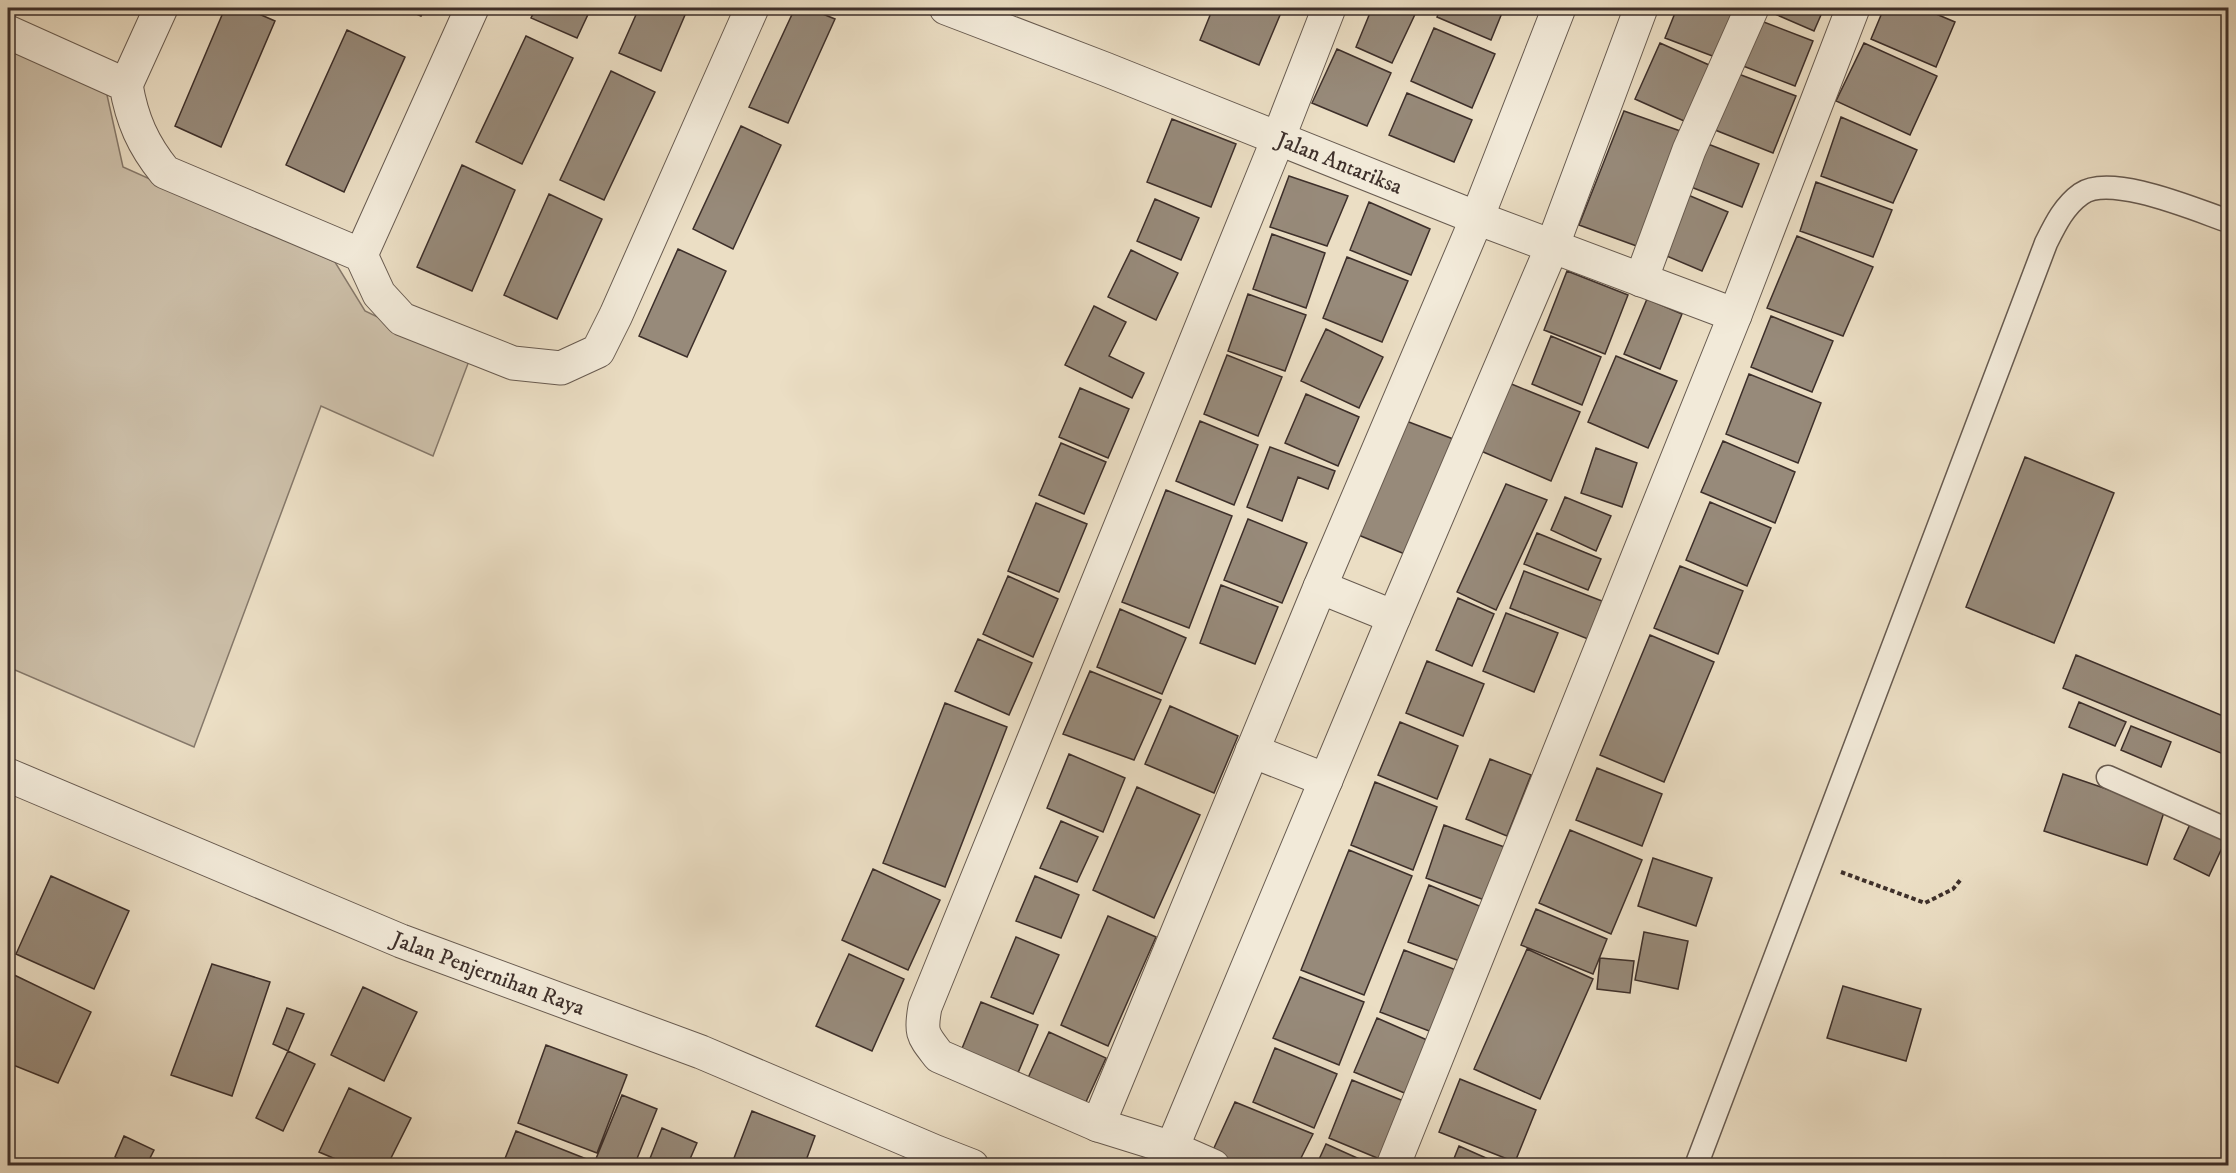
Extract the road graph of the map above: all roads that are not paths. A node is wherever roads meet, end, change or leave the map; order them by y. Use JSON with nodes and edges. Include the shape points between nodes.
{"nodes":[{"id":1,"x":161,"y":8,"type":"edge"},
{"id":2,"x":472,"y":8,"type":"edge"},
{"id":3,"x":752,"y":8,"type":"edge"},
{"id":4,"x":946,"y":8,"type":"edge"},
{"id":5,"x":1329,"y":8,"type":"edge"},
{"id":6,"x":1559,"y":8,"type":"edge"},
{"id":7,"x":1641,"y":8,"type":"edge"},
{"id":8,"x":1752,"y":8,"type":"edge"},
{"id":9,"x":1853,"y":8,"type":"edge"},
{"id":10,"x":8,"y":32,"type":"edge"},
{"id":11,"x":126,"y":85,"type":"junction"},
{"id":12,"x":1278,"y":139,"type":"junction"},
{"id":13,"x":1477,"y":218,"type":"junction"},
{"id":14,"x":2229,"y":221,"type":"edge"},
{"id":15,"x":1552,"y":247,"type":"junction"},
{"id":16,"x":361,"y":255,"type":"junction"},
{"id":17,"x":1641,"y":280,"type":"junction"},
{"id":18,"x":1735,"y":315,"type":"junction"},
{"id":19,"x":1320,"y":588,"type":"junction"},
{"id":20,"x":1394,"y":617,"type":"junction"},
{"id":21,"x":1252,"y":751,"type":"junction"},
{"id":22,"x":8,"y":775,"type":"edge"},
{"id":23,"x":2108,"y":777,"type":"dead end"},
{"id":24,"x":1326,"y":780,"type":"junction"},
{"id":25,"x":2229,"y":830,"type":"edge"},
{"id":26,"x":1098,"y":1125,"type":"junction"},
{"id":27,"x":1172,"y":1148,"type":"junction"},
{"id":28,"x":933,"y":1159,"type":"edge"},
{"id":29,"x":972,"y":1166,"type":"edge"},
{"id":30,"x":1214,"y":1166,"type":"edge"},
{"id":31,"x":1393,"y":1166,"type":"edge"},
{"id":32,"x":1696,"y":1166,"type":"edge"}],
"edges":[{"from":1,"to":11,"type":"street"},
{"from":2,"to":16,"type":"street"},
{"from":3,"to":16,"type":"street","via":[[597,351],[561,368],[513,363],[402,319],[379,294]]},
{"from":4,"to":12,"type":"street","name":"Jalan Antariksa"},
{"from":5,"to":12,"type":"street"},
{"from":6,"to":13,"type":"street"},
{"from":7,"to":15,"type":"street"},
{"from":8,"to":17,"type":"street","via":[[1689,150]]},
{"from":9,"to":18,"type":"street"},
{"from":10,"to":11,"type":"street"},
{"from":11,"to":16,"type":"street","via":[[131,111],[148,151],[165,172]]},
{"from":12,"to":13,"type":"street","name":"Jalan Antariksa"},
{"from":12,"to":26,"type":"street","via":[[925,1006],[921,1027],[939,1056]]},
{"from":13,"to":15,"type":"street","name":"Jalan Antariksa"},
{"from":13,"to":19,"type":"street"},
{"from":14,"to":32,"type":"lane","via":[[2137,191],[2101,187],[2082,193],[2064,209],[2046,243]]},
{"from":15,"to":17,"type":"street","name":"Jalan Antariksa"},
{"from":15,"to":20,"type":"street"},
{"from":17,"to":18,"type":"street","name":"Jalan Antariksa"},
{"from":18,"to":31,"type":"street"},
{"from":19,"to":20,"type":"street"},
{"from":19,"to":21,"type":"street"},
{"from":20,"to":24,"type":"street"},
{"from":21,"to":24,"type":"street"},
{"from":21,"to":26,"type":"street"},
{"from":22,"to":28,"type":"street","name":"Jalan Penjernihan Raya","via":[[401,941],[701,1052]]},
{"from":23,"to":25,"type":"lane"},
{"from":24,"to":27,"type":"street"},
{"from":26,"to":27,"type":"street"},
{"from":27,"to":30,"type":"street"},
{"from":28,"to":29,"type":"street","name":"Jalan Penjernihan Raya"}]}
